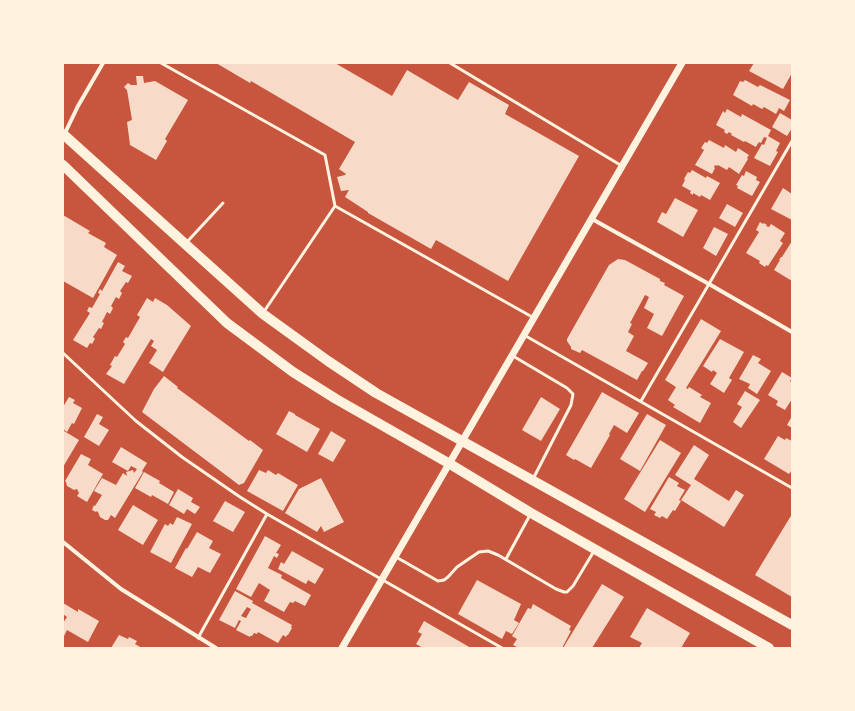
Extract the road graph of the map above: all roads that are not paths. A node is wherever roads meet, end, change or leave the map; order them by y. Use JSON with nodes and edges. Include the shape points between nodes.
{"nodes":[{"id":1,"x":103,"y":63,"type":"edge"},
{"id":2,"x":450,"y":63,"type":"edge"},
{"id":3,"x":682,"y":63,"type":"edge"},
{"id":4,"x":163,"y":64,"type":"edge"},
{"id":5,"x":63,"y":136,"type":"edge"},
{"id":6,"x":792,"y":141,"type":"edge"},
{"id":7,"x":63,"y":166,"type":"edge"},
{"id":8,"x":622,"y":166,"type":"junction"},
{"id":9,"x":223,"y":203,"type":"dead end"},
{"id":10,"x":335,"y":206,"type":"junction"},
{"id":11,"x":592,"y":219,"type":"junction"},
{"id":12,"x":185,"y":244,"type":"junction"},
{"id":13,"x":709,"y":284,"type":"junction"},
{"id":14,"x":263,"y":314,"type":"junction"},
{"id":15,"x":534,"y":318,"type":"junction"},
{"id":16,"x":792,"y":332,"type":"edge"},
{"id":17,"x":524,"y":335,"type":"junction"},
{"id":18,"x":63,"y":353,"type":"edge"},
{"id":19,"x":513,"y":356,"type":"junction"},
{"id":20,"x":641,"y":401,"type":"junction"},
{"id":21,"x":463,"y":441,"type":"junction"},
{"id":22,"x":450,"y":464,"type":"junction"},
{"id":23,"x":533,"y":481,"type":"junction"},
{"id":24,"x":792,"y":488,"type":"edge"},
{"id":25,"x":531,"y":513,"type":"junction"},
{"id":26,"x":267,"y":514,"type":"junction"},
{"id":27,"x":63,"y":542,"type":"edge"},
{"id":28,"x":595,"y":549,"type":"junction"},
{"id":29,"x":396,"y":557,"type":"junction"},
{"id":30,"x":506,"y":559,"type":"junction"},
{"id":31,"x":382,"y":579,"type":"junction"},
{"id":32,"x":792,"y":625,"type":"edge"},
{"id":33,"x":198,"y":638,"type":"junction"},
{"id":34,"x":216,"y":648,"type":"edge"},
{"id":35,"x":342,"y":648,"type":"edge"},
{"id":36,"x":502,"y":648,"type":"edge"},
{"id":37,"x":769,"y":648,"type":"edge"}],
"edges":[{"from":1,"to":5,"type":"street"},
{"from":2,"to":8,"type":"lane"},
{"from":3,"to":8,"type":"street"},
{"from":4,"to":10,"type":"lane","via":[[325,155]]},
{"from":5,"to":12,"type":"main road"},
{"from":6,"to":13,"type":"lane"},
{"from":7,"to":22,"type":"main road","via":[[226,323],[293,372]]},
{"from":8,"to":11,"type":"street"},
{"from":9,"to":12,"type":"lane"},
{"from":10,"to":14,"type":"lane"},
{"from":10,"to":15,"type":"lane"},
{"from":11,"to":13,"type":"street"},
{"from":11,"to":15,"type":"street"},
{"from":12,"to":14,"type":"main road"},
{"from":13,"to":16,"type":"street"},
{"from":13,"to":20,"type":"lane"},
{"from":14,"to":21,"type":"main road","via":[[376,393]]},
{"from":15,"to":17,"type":"street"},
{"from":17,"to":19,"type":"street"},
{"from":17,"to":20,"type":"lane"},
{"from":18,"to":26,"type":"lane","via":[[136,421],[182,457]]},
{"from":19,"to":21,"type":"street"},
{"from":19,"to":23,"type":"lane","via":[[573,394],[571,405]]},
{"from":20,"to":24,"type":"lane"},
{"from":21,"to":22,"type":"street"},
{"from":21,"to":23,"type":"main road"},
{"from":22,"to":25,"type":"main road"},
{"from":22,"to":29,"type":"street"},
{"from":23,"to":32,"type":"main road"},
{"from":25,"to":28,"type":"main road"},
{"from":25,"to":30,"type":"lane"},
{"from":26,"to":31,"type":"lane"},
{"from":26,"to":33,"type":"lane"},
{"from":27,"to":33,"type":"street","via":[[121,589]]},
{"from":28,"to":30,"type":"lane","via":[[567,592],[556,589]]},
{"from":28,"to":37,"type":"main road"},
{"from":29,"to":30,"type":"lane","via":[[438,581],[444,580],[457,567],[479,552],[488,551]]},
{"from":29,"to":31,"type":"street"},
{"from":31,"to":35,"type":"street"},
{"from":31,"to":36,"type":"lane"},
{"from":33,"to":34,"type":"street"}]}
